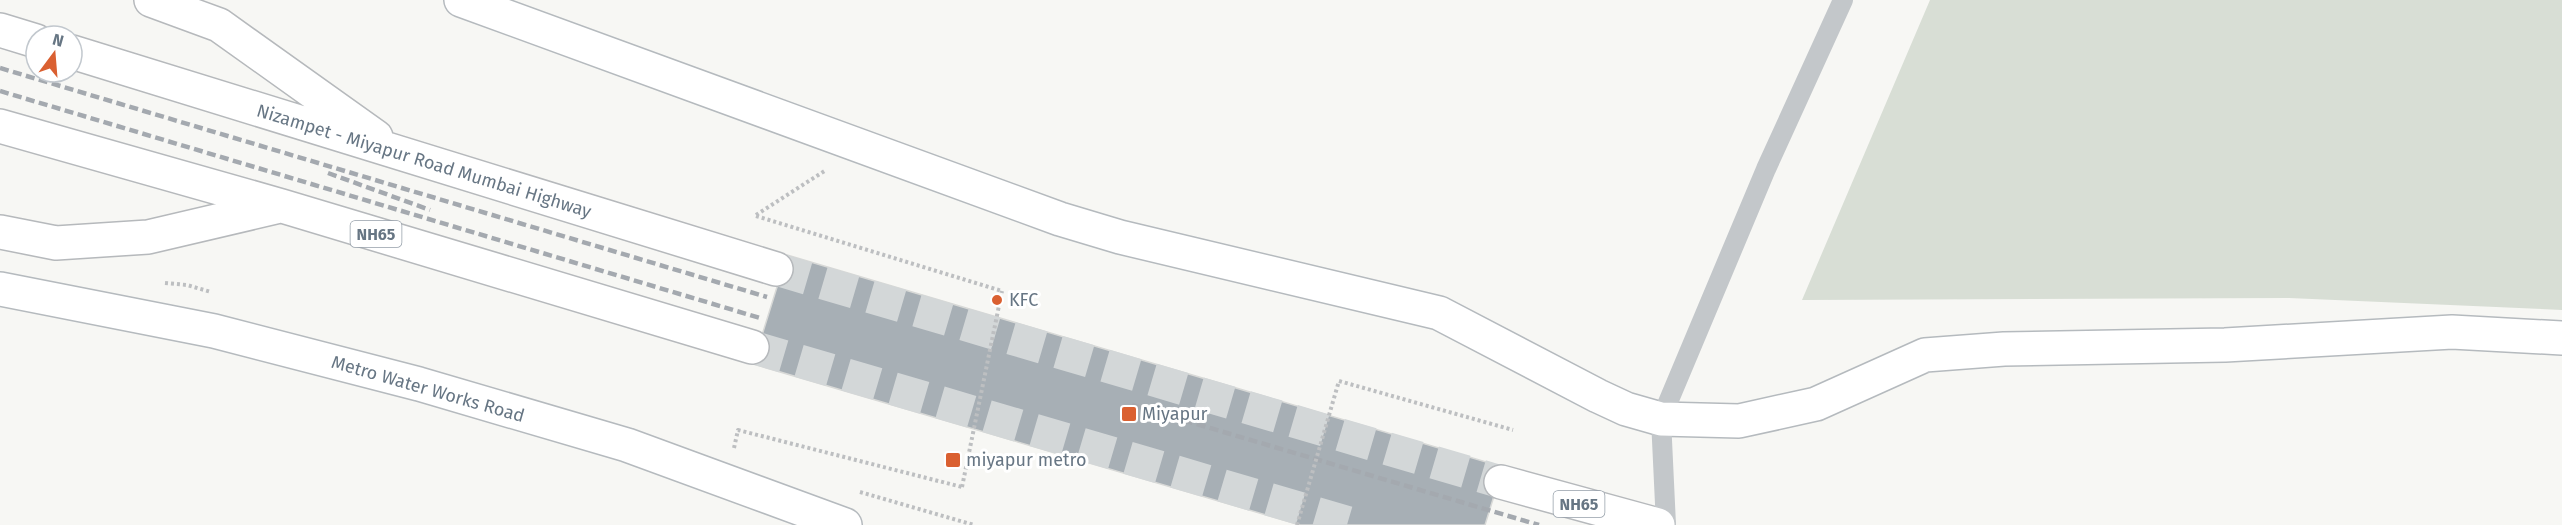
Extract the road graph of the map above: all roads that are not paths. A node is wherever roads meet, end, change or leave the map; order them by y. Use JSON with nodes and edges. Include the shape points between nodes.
{"nodes":[{"id":1,"x":151,"y":0,"type":"edge"},
{"id":2,"x":460,"y":0,"type":"edge"},
{"id":3,"x":1843,"y":0,"type":"edge"},
{"id":4,"x":0,"y":30,"type":"edge"},
{"id":5,"x":24,"y":37,"type":"edge"},
{"id":6,"x":84,"y":56,"type":"edge"},
{"id":7,"x":0,"y":126,"type":"edge"},
{"id":8,"x":402,"y":155,"type":"junction"},
{"id":9,"x":282,"y":206,"type":"junction"},
{"id":10,"x":0,"y":232,"type":"edge"},
{"id":11,"x":776,"y":269,"type":"tunnel mouth"},
{"id":12,"x":0,"y":289,"type":"edge"},
{"id":13,"x":2562,"y":338,"type":"edge"},
{"id":14,"x":752,"y":347,"type":"tunnel mouth"},
{"id":15,"x":1661,"y":419,"type":"junction"},
{"id":16,"x":1501,"y":482,"type":"tunnel mouth"},
{"id":17,"x":845,"y":525,"type":"edge"},
{"id":18,"x":1658,"y":525,"type":"edge"},
{"id":19,"x":1666,"y":525,"type":"edge"}],
"edges":[{"from":1,"to":8,"type":"main road","via":[[219,26]]},
{"from":2,"to":15,"type":"main road","via":[[1060,219],[1120,237],[1439,313],[1598,396]]},
{"from":3,"to":15,"type":"lane","via":[[1766,169]]},
{"from":4,"to":5,"type":"main road"},
{"from":6,"to":8,"type":"main road","name":"Nizampet - Miyapur Road Mumbai Highway"},
{"from":7,"to":9,"type":"main road","number":"NH65"},
{"from":8,"to":11,"type":"main road","name":"Nizampet - Miyapur Road Mumbai Highway"},
{"from":9,"to":10,"type":"main road","via":[[148,237],[56,243]]},
{"from":9,"to":14,"type":"main road","number":"NH65"},
{"from":12,"to":17,"type":"main road","name":"Metro Water Works Road","via":[[214,331],[418,384],[627,445]]},
{"from":13,"to":15,"type":"main road","via":[[2452,332],[2225,345],[2004,349],[1925,355],[1816,404],[1739,421]]},
{"from":15,"to":19,"type":"lane"},
{"from":16,"to":18,"type":"main road","number":"NH65"}]}
